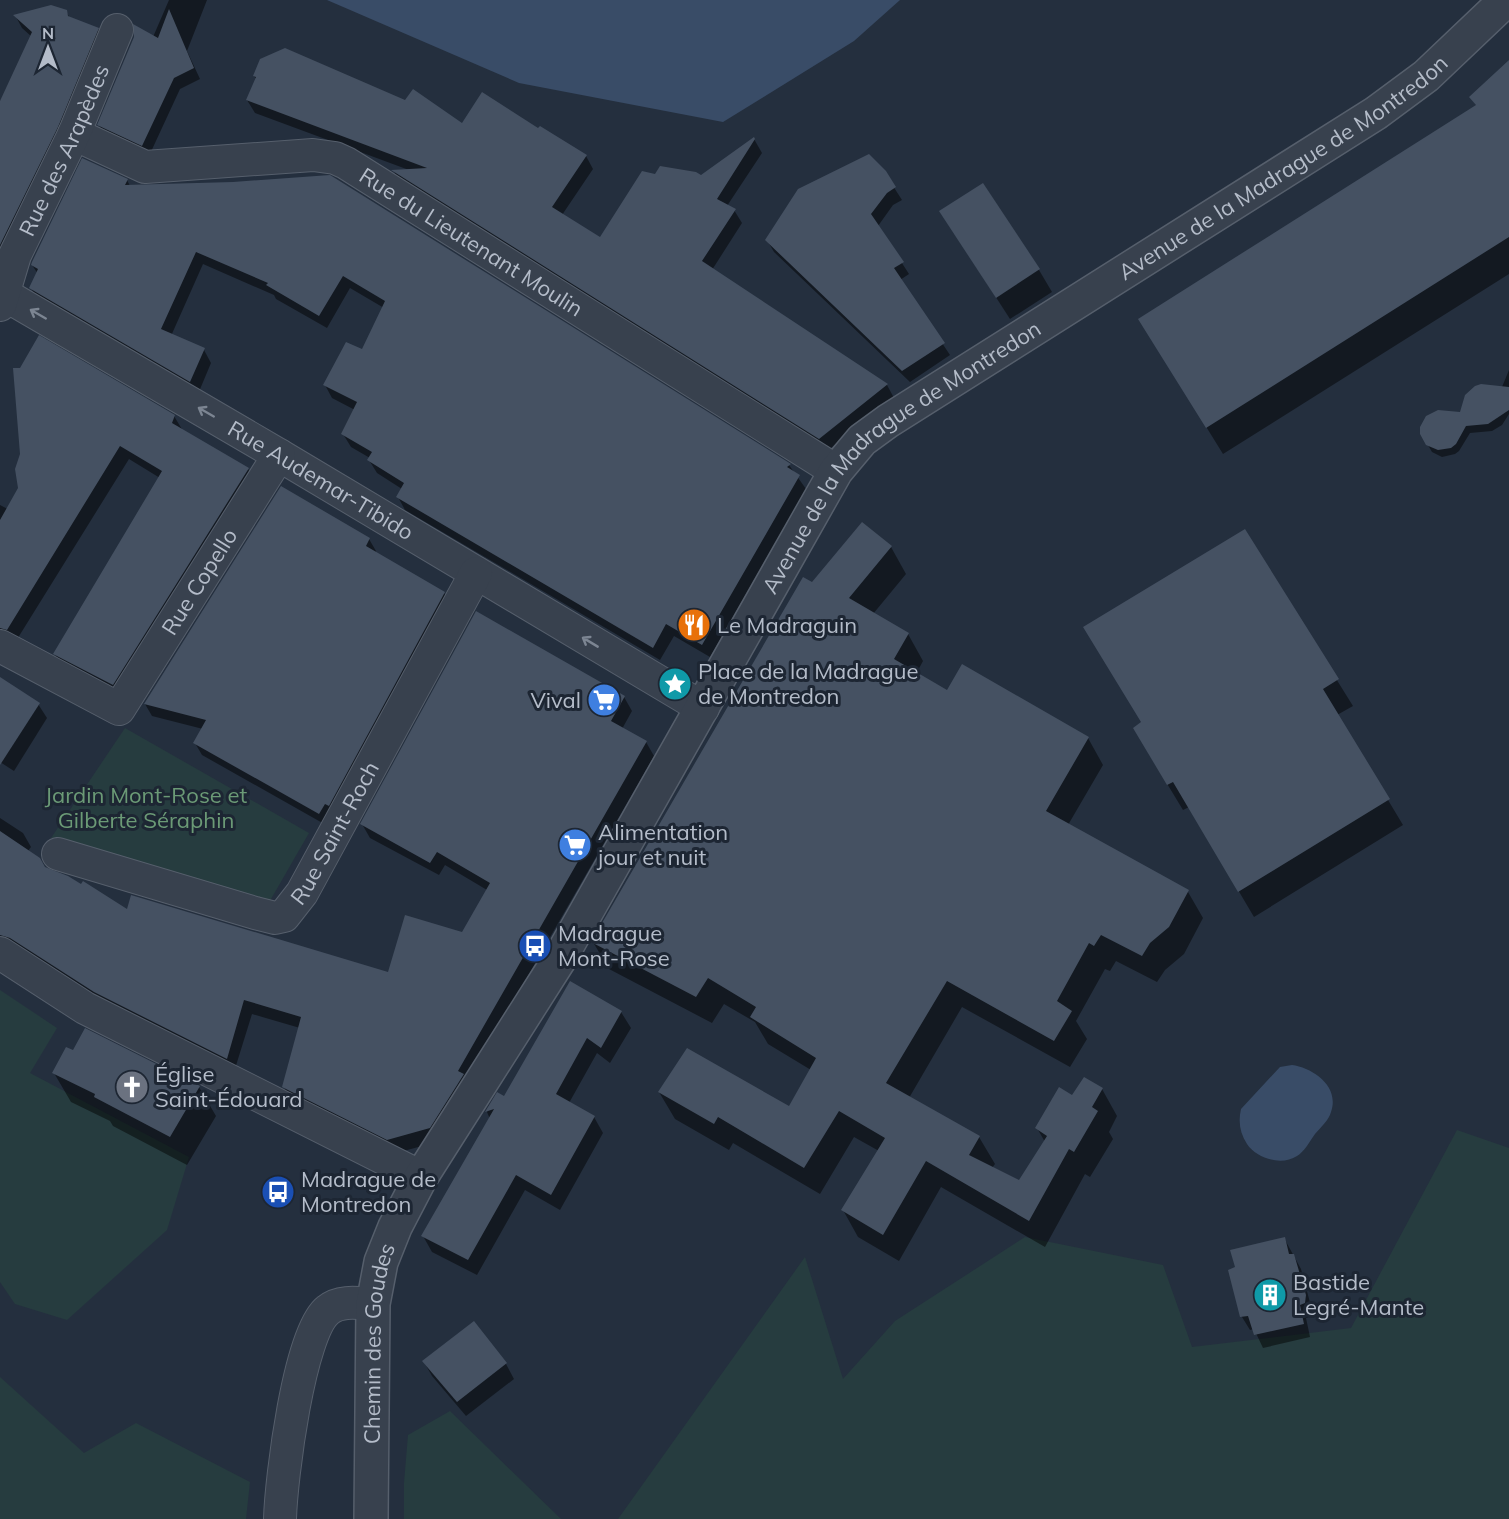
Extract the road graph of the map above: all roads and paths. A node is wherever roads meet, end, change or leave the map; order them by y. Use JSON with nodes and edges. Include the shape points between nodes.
{"nodes":[{"id":1,"x":1506,"y":0,"type":"edge"},
{"id":2,"x":117,"y":30,"type":"dead end"},
{"id":3,"x":74,"y":134,"type":"junction"},
{"id":4,"x":1,"y":297,"type":"edge"},
{"id":5,"x":279,"y":455,"type":"junction"},
{"id":6,"x":836,"y":471,"type":"junction"},
{"id":7,"x":476,"y":573,"type":"junction"},
{"id":8,"x":0,"y":646,"type":"edge"},
{"id":9,"x":704,"y":708,"type":"junction"},
{"id":10,"x":58,"y":854,"type":"dead end"},
{"id":11,"x":0,"y":953,"type":"edge"},
{"id":12,"x":421,"y":1177,"type":"junction"},
{"id":13,"x":373,"y":1304,"type":"junction"},
{"id":14,"x":280,"y":1519,"type":"edge"},
{"id":15,"x":371,"y":1519,"type":"edge"}],
"edges":[{"from":1,"to":6,"type":"street","name":"Avenue de la Madrague de Montredon","via":[[1426,76],[1376,113],[873,432]]},
{"from":2,"to":3,"type":"street","name":"Rue des Arapèdes"},
{"from":3,"to":4,"type":"street","name":"Rue des Arapèdes","via":[[15,255]]},
{"from":3,"to":6,"type":"street","name":"Rue du Lieutenant Moulin","via":[[145,167],[313,155],[335,158]]},
{"from":5,"to":4,"type":"street","name":"Rue Audemar-Tibido","one_way":true},
{"from":5,"to":7,"type":"street","name":"Rue Audemar-Tibido"},
{"from":5,"to":8,"type":"street","name":"Rue Copello","via":[[120,709]]},
{"from":6,"to":9,"type":"street","name":"Avenue de la Madrague de Montredon"},
{"from":9,"to":7,"type":"street","name":"Rue Audemar-Tibido","one_way":true},
{"from":7,"to":10,"type":"street","name":"Rue Saint-Roch","via":[[302,893],[284,916],[255,913]]},
{"from":9,"to":12,"type":"street","name":"Avenue de la Madrague de Montredon","via":[[560,960]]},
{"from":11,"to":12,"type":"street","via":[[85,1008]]},
{"from":12,"to":13,"type":"street","name":"Chemin des Goudes","via":[[388,1244]]},
{"from":13,"to":14,"type":"street","via":[[337,1304],[316,1324],[302,1371],[285,1461]]},
{"from":13,"to":15,"type":"street","name":"Chemin des Goudes"}]}
